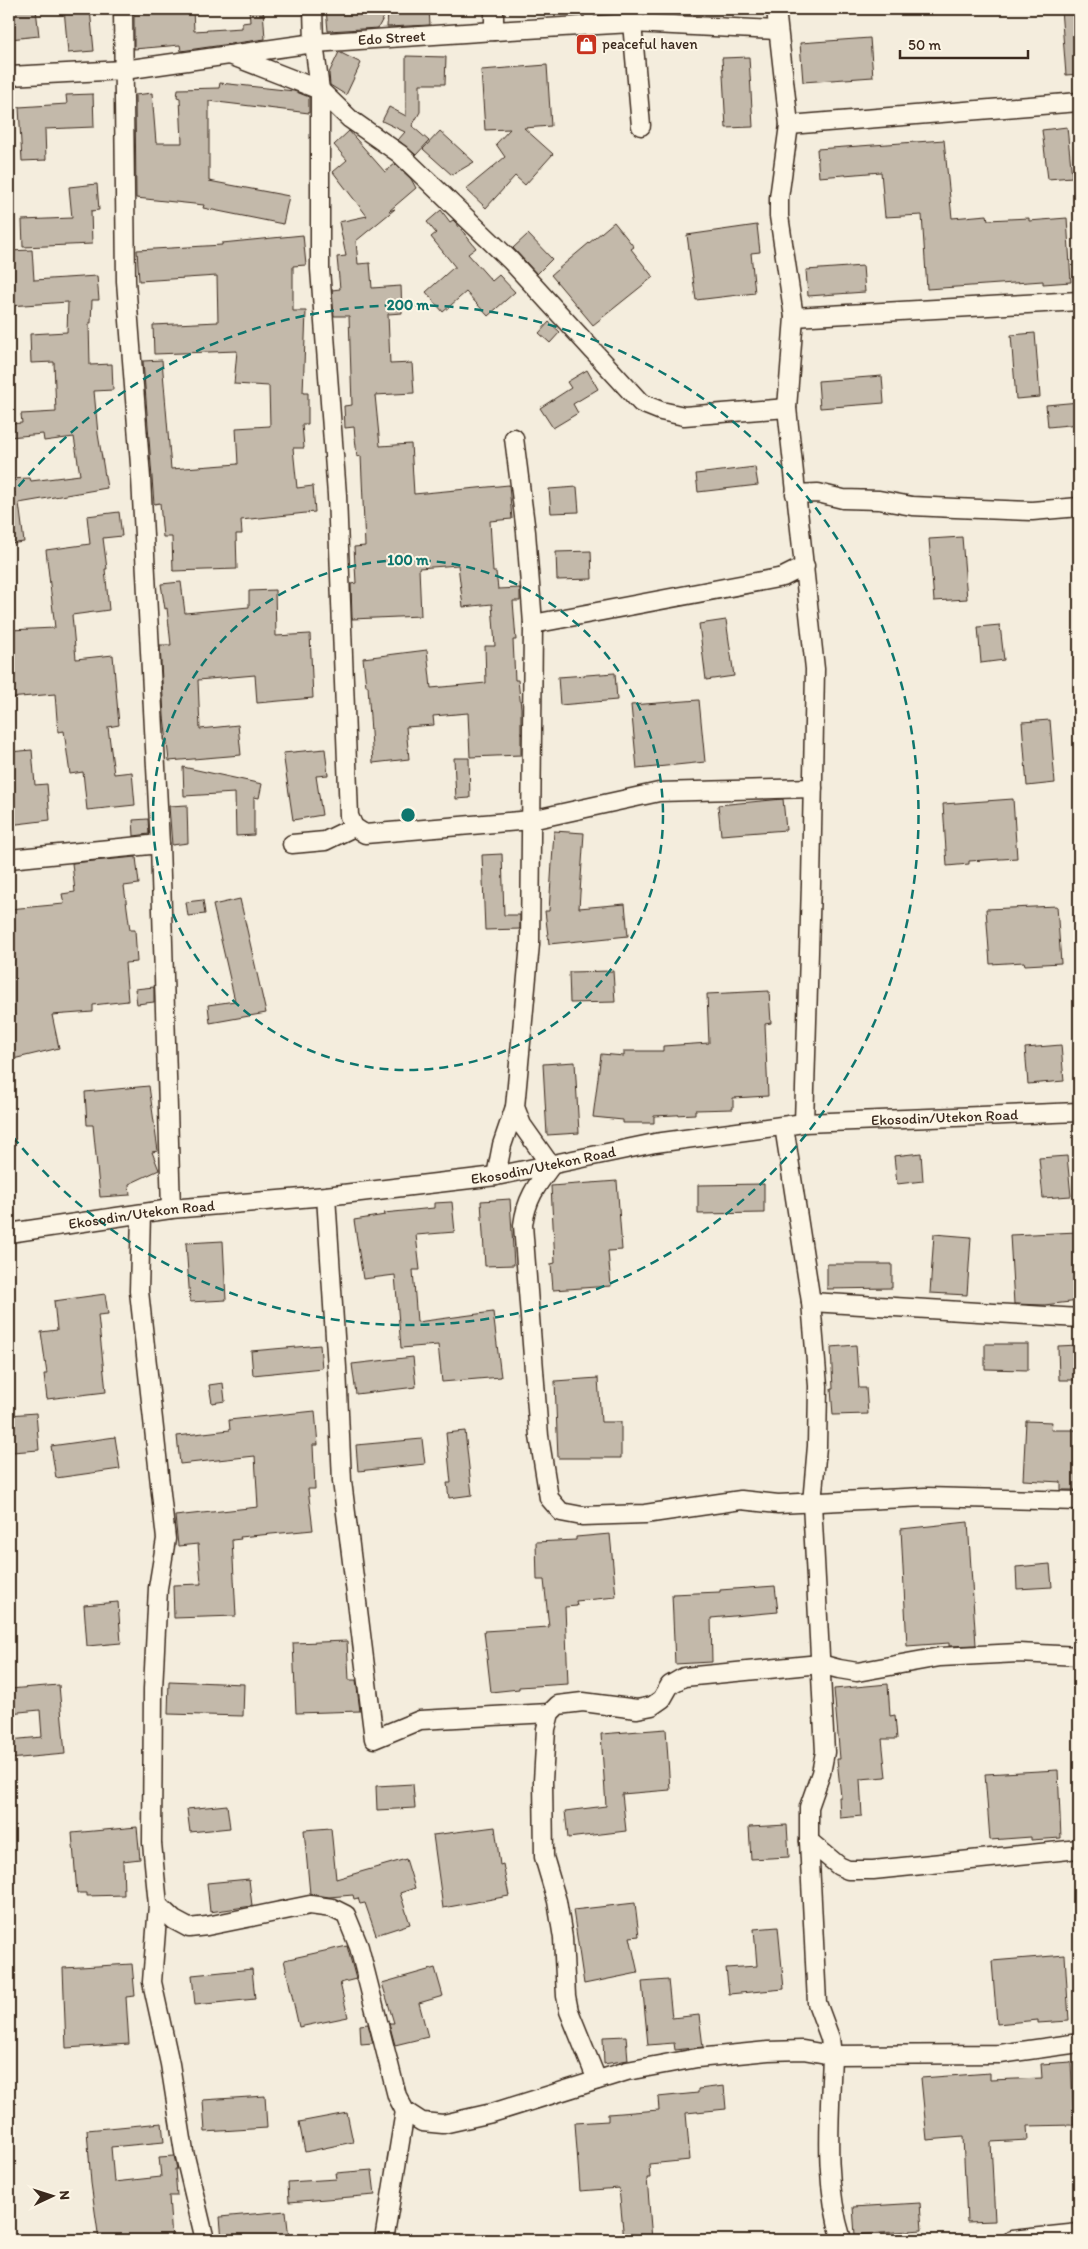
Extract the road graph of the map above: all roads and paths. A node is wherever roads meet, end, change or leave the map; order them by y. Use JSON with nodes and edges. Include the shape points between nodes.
{"nodes":[{"id":1,"x":122,"y":9,"type":"edge"},
{"id":2,"x":313,"y":9,"type":"edge"},
{"id":3,"x":494,"y":9,"type":"edge"},
{"id":4,"x":776,"y":9,"type":"edge"},
{"id":5,"x":590,"y":17,"type":"edge"},
{"id":6,"x":632,"y":24,"type":"junction"},
{"id":7,"x":777,"y":30,"type":"junction"},
{"id":8,"x":494,"y":31,"type":"junction"},
{"id":9,"x":314,"y":43,"type":"junction"},
{"id":10,"x":228,"y":54,"type":"junction"},
{"id":11,"x":124,"y":70,"type":"junction"},
{"id":12,"x":9,"y":76,"type":"edge"},
{"id":13,"x":320,"y":90,"type":"junction"},
{"id":14,"x":1079,"y":102,"type":"edge"},
{"id":15,"x":789,"y":125,"type":"junction"},
{"id":16,"x":641,"y":126,"type":"dead end"},
{"id":17,"x":1079,"y":301,"type":"edge"},
{"id":18,"x":794,"y":317,"type":"junction"},
{"id":19,"x":787,"y":408,"type":"junction"},
{"id":20,"x":514,"y":438,"type":"dead end"},
{"id":21,"x":796,"y":494,"type":"junction"},
{"id":22,"x":1079,"y":508,"type":"edge"},
{"id":23,"x":805,"y":566,"type":"junction"},
{"id":24,"x":533,"y":624,"type":"junction"},
{"id":25,"x":813,"y":788,"type":"junction"},
{"id":26,"x":531,"y":820,"type":"junction"},
{"id":27,"x":354,"y":827,"type":"junction"},
{"id":28,"x":160,"y":844,"type":"junction"},
{"id":29,"x":292,"y":844,"type":"dead end"},
{"id":30,"x":9,"y":859,"type":"edge"},
{"id":31,"x":515,"y":1107,"type":"junction"},
{"id":32,"x":1079,"y":1112,"type":"edge"},
{"id":33,"x":804,"y":1123,"type":"junction"},
{"id":34,"x":784,"y":1126,"type":"junction"},
{"id":35,"x":551,"y":1166,"type":"junction"},
{"id":36,"x":496,"y":1176,"type":"junction"},
{"id":37,"x":326,"y":1196,"type":"junction"},
{"id":38,"x":171,"y":1209,"type":"junction"},
{"id":39,"x":141,"y":1214,"type":"junction"},
{"id":40,"x":9,"y":1233,"type":"edge"},
{"id":41,"x":811,"y":1302,"type":"junction"},
{"id":42,"x":1079,"y":1318,"type":"edge"},
{"id":43,"x":1079,"y":1501,"type":"edge"},
{"id":44,"x":812,"y":1503,"type":"junction"},
{"id":45,"x":1079,"y":1656,"type":"edge"},
{"id":46,"x":820,"y":1664,"type":"junction"},
{"id":47,"x":550,"y":1713,"type":"junction"},
{"id":48,"x":808,"y":1841,"type":"junction"},
{"id":49,"x":1079,"y":1849,"type":"edge"},
{"id":50,"x":158,"y":1905,"type":"junction"},
{"id":51,"x":174,"y":1920,"type":"junction"},
{"id":52,"x":155,"y":1944,"type":"junction"},
{"id":53,"x":1079,"y":2042,"type":"edge"},
{"id":54,"x":832,"y":2055,"type":"junction"},
{"id":55,"x":597,"y":2080,"type":"junction"},
{"id":56,"x":405,"y":2110,"type":"junction"},
{"id":57,"x":1079,"y":2233,"type":"edge"},
{"id":58,"x":205,"y":2240,"type":"edge"},
{"id":59,"x":384,"y":2240,"type":"edge"},
{"id":60,"x":842,"y":2240,"type":"edge"},
{"id":61,"x":1012,"y":2240,"type":"edge"}],
"edges":[{"from":1,"to":11,"type":"street"},
{"from":2,"to":9,"type":"street"},
{"from":3,"to":8,"type":"street"},
{"from":4,"to":7,"type":"street"},
{"from":5,"to":6,"type":"street","name":"Edo Street"},
{"from":5,"to":8,"type":"street","name":"Edo Street"},
{"from":6,"to":7,"type":"street","name":"Edo Street"},
{"from":6,"to":16,"type":"street"},
{"from":7,"to":15,"type":"street"},
{"from":8,"to":9,"type":"street","name":"Edo Street"},
{"from":9,"to":10,"type":"street","name":"Edo Street"},
{"from":9,"to":13,"type":"street"},
{"from":10,"to":11,"type":"street","name":"Edo Street"},
{"from":10,"to":13,"type":"street"},
{"from":11,"to":12,"type":"street","name":"Edo Street"},
{"from":11,"to":28,"type":"street","via":[[126,280],[141,478]]},
{"from":13,"to":19,"type":"street","via":[[350,119],[400,154],[504,254],[641,403],[684,416]]},
{"from":13,"to":27,"type":"street","via":[[320,269],[337,495],[349,816]]},
{"from":14,"to":15,"type":"street"},
{"from":15,"to":18,"type":"street","via":[[779,216]]},
{"from":17,"to":18,"type":"street"},
{"from":18,"to":19,"type":"street"},
{"from":19,"to":21,"type":"street"},
{"from":20,"to":24,"type":"street"},
{"from":21,"to":22,"type":"street","via":[[818,493],[843,499],[879,500],[912,506],[1032,511]]},
{"from":21,"to":23,"type":"street"},
{"from":23,"to":24,"type":"street","via":[[783,578]]},
{"from":23,"to":25,"type":"street","via":[[815,669]]},
{"from":24,"to":26,"type":"street"},
{"from":25,"to":26,"type":"street","via":[[660,792]]},
{"from":25,"to":33,"type":"street"},
{"from":26,"to":27,"type":"street","via":[[365,834]]},
{"from":26,"to":31,"type":"street","via":[[530,944]]},
{"from":27,"to":29,"type":"street","via":[[325,841]]},
{"from":28,"to":30,"type":"street"},
{"from":28,"to":38,"type":"street"},
{"from":31,"to":35,"type":"street","via":[[522,1125]]},
{"from":31,"to":36,"type":"street"},
{"from":32,"to":33,"type":"street","name":"Ekosodin/Utekon Road"},
{"from":33,"to":34,"type":"street","name":"Ekosodin/Utekon Road"},
{"from":34,"to":35,"type":"street","name":"Ekosodin/Utekon Road","via":[[655,1143]]},
{"from":34,"to":41,"type":"street"},
{"from":35,"to":36,"type":"street","name":"Ekosodin/Utekon Road"},
{"from":35,"to":44,"type":"street","via":[[530,1194],[523,1225],[539,1436],[549,1498],[561,1512],[582,1516],[645,1514],[741,1500]]},
{"from":36,"to":37,"type":"street","name":"Ekosodin/Utekon Road"},
{"from":37,"to":38,"type":"street","name":"Ekosodin/Utekon Road"},
{"from":37,"to":47,"type":"street","via":[[342,1481],[374,1739],[420,1720]]},
{"from":38,"to":39,"type":"street","name":"Ekosodin/Utekon Road"},
{"from":39,"to":40,"type":"street","name":"Ekosodin/Utekon Road"},
{"from":39,"to":50,"type":"street","via":[[139,1291],[166,1539],[158,1588],[153,1689],[152,1843]]},
{"from":41,"to":42,"type":"street"},
{"from":41,"to":44,"type":"street","via":[[818,1386]]},
{"from":43,"to":44,"type":"street","via":[[925,1497]]},
{"from":44,"to":46,"type":"street"},
{"from":45,"to":46,"type":"street","via":[[1018,1653],[940,1657],[857,1672]]},
{"from":46,"to":47,"type":"street","via":[[684,1677],[670,1685],[662,1699],[652,1706],[637,1709],[584,1702],[558,1705]]},
{"from":46,"to":48,"type":"street","via":[[825,1752],[809,1807]]},
{"from":47,"to":55,"type":"street","via":[[543,1781],[544,1857],[557,1901],[569,2011]]},
{"from":48,"to":49,"type":"street","via":[[838,1866],[848,1870]]},
{"from":48,"to":54,"type":"street","via":[[817,2003],[830,2038]]},
{"from":50,"to":51,"type":"street"},
{"from":50,"to":52,"type":"street"},
{"from":51,"to":52,"type":"street"},
{"from":51,"to":56,"type":"street","via":[[189,1928],[310,1905],[332,1908],[346,1915],[359,1947],[397,2096]]},
{"from":52,"to":58,"type":"street","via":[[152,1982],[170,2064],[184,2152]]},
{"from":53,"to":54,"type":"street","via":[[1000,2054]]},
{"from":54,"to":55,"type":"street","via":[[802,2050],[697,2058]]},
{"from":54,"to":60,"type":"street","via":[[828,2161],[832,2205]]},
{"from":55,"to":56,"type":"street","via":[[492,2113],[443,2124],[422,2122]]},
{"from":56,"to":59,"type":"street"},
{"from":57,"to":61,"type":"street"}]}
